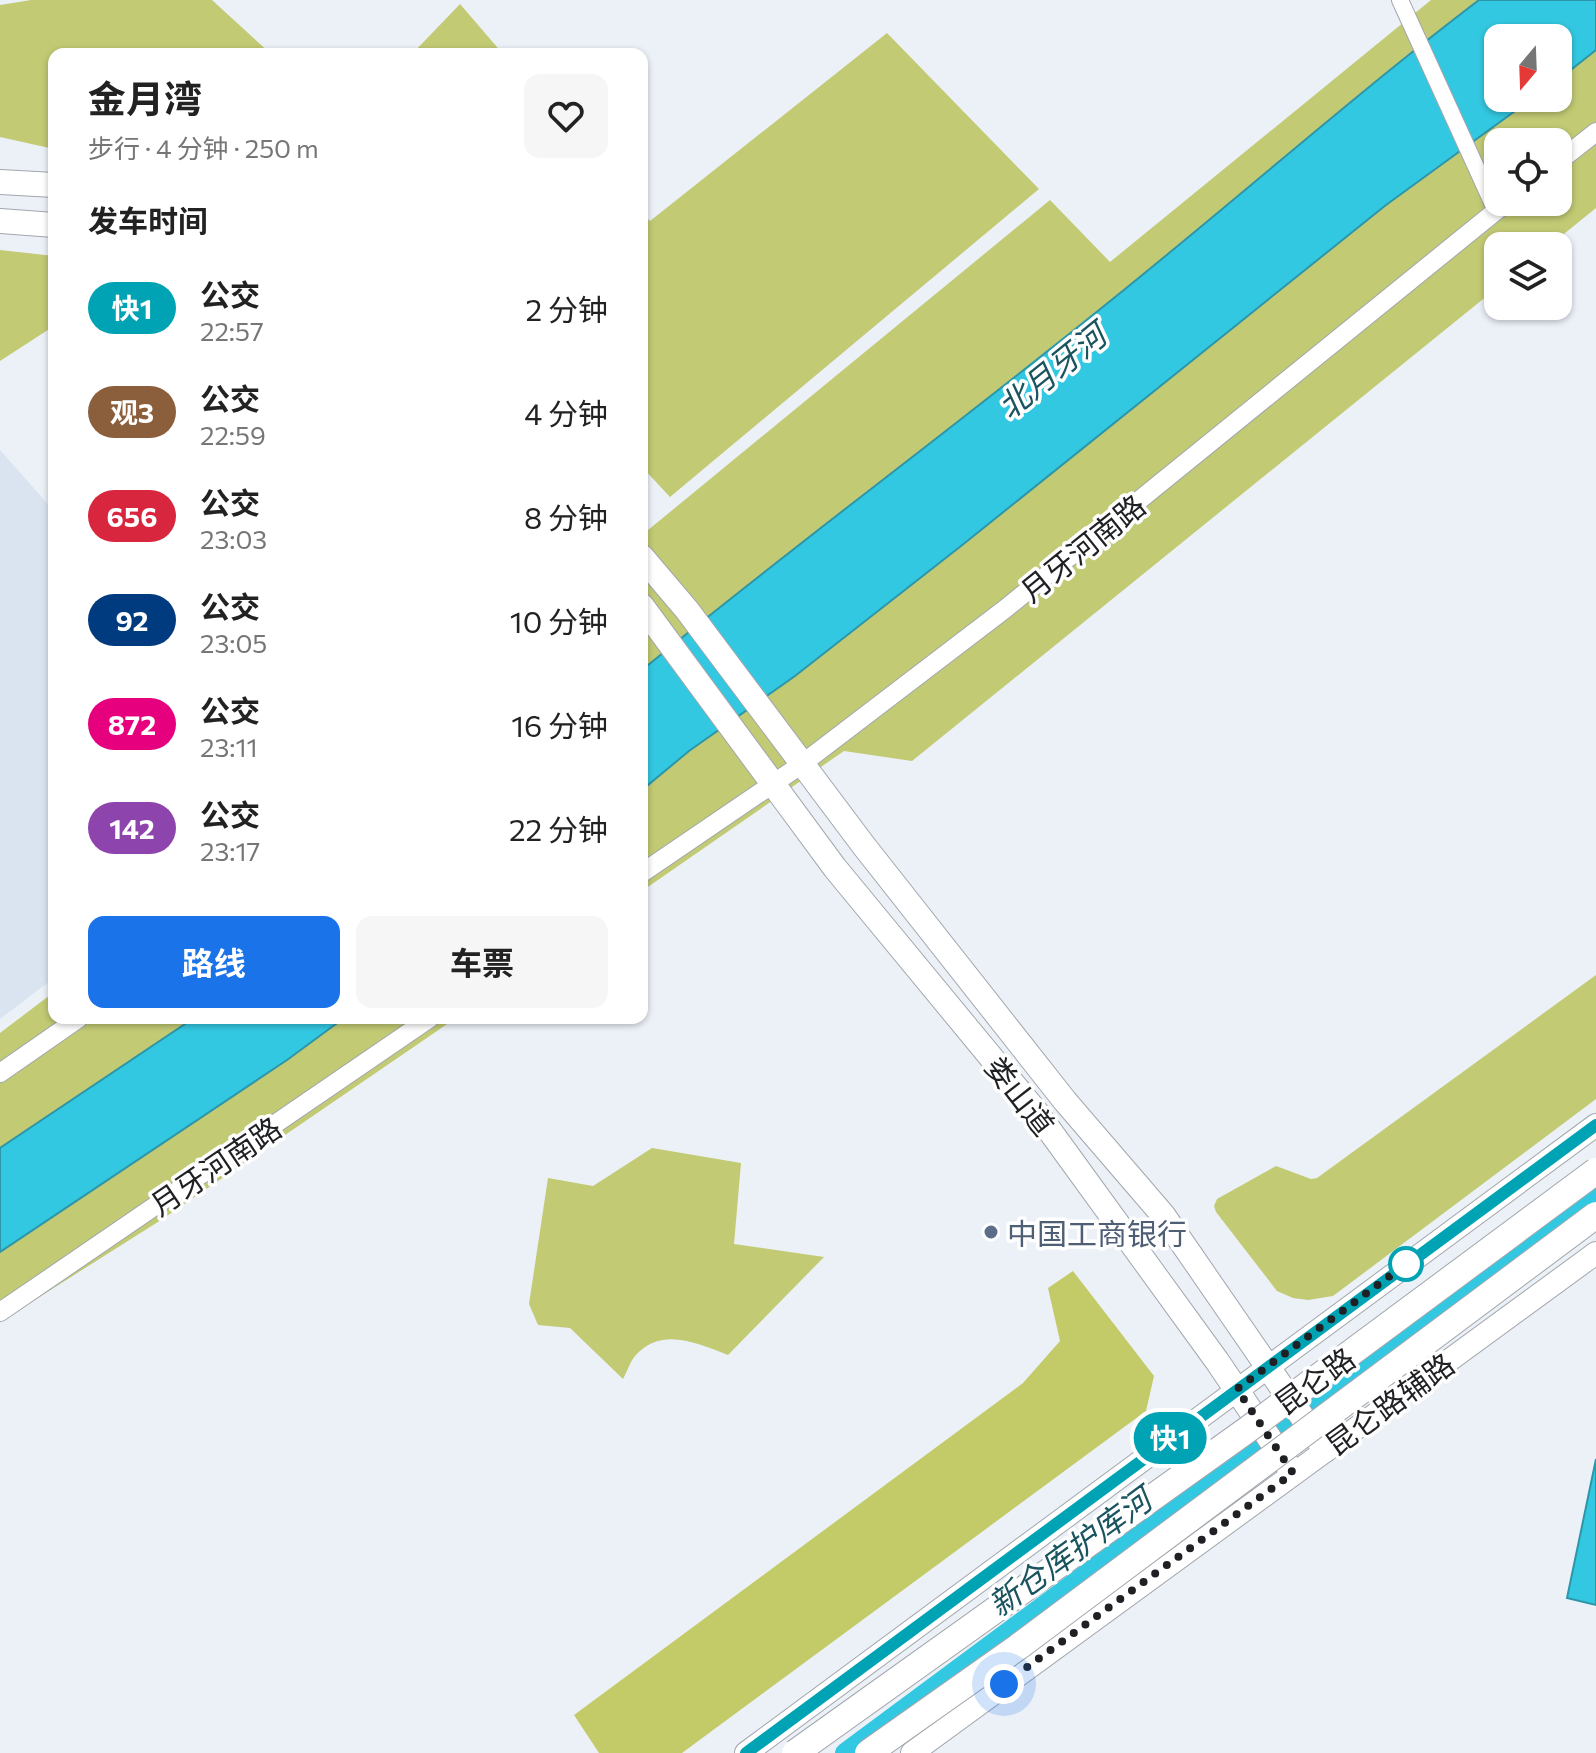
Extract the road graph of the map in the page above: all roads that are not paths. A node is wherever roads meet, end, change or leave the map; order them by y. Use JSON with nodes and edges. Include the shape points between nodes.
{"nodes":[{"id":1,"x":1402,"y":4,"type":"edge"},
{"id":2,"x":1596,"y":132,"type":"edge"},
{"id":3,"x":1572,"y":151,"type":"edge"},
{"id":4,"x":1484,"y":179,"type":"edge"},
{"id":5,"x":0,"y":182,"type":"edge"},
{"id":6,"x":48,"y":185,"type":"edge"},
{"id":7,"x":1490,"y":216,"type":"edge"},
{"id":8,"x":0,"y":221,"type":"edge"},
{"id":9,"x":48,"y":225,"type":"edge"},
{"id":10,"x":648,"y":564,"type":"edge"},
{"id":11,"x":648,"y":614,"type":"edge"},
{"id":12,"x":802,"y":764,"type":"junction"},
{"id":13,"x":772,"y":785,"type":"junction"},
{"id":14,"x":648,"y":869,"type":"edge"},
{"id":15,"x":70,"y":1024,"type":"edge"},
{"id":16,"x":421,"y":1024,"type":"edge"},
{"id":17,"x":0,"y":1073,"type":"edge"},
{"id":18,"x":1596,"y":1125,"type":"edge"},
{"id":19,"x":1596,"y":1171,"type":"edge"},
{"id":20,"x":1596,"y":1215,"type":"edge"},
{"id":21,"x":1592,"y":1259,"type":"edge"},
{"id":22,"x":0,"y":1312,"type":"edge"},
{"id":23,"x":1274,"y":1376,"type":"junction"},
{"id":24,"x":1243,"y":1400,"type":"junction"},
{"id":25,"x":1325,"y":1450,"type":"junction"},
{"id":26,"x":1293,"y":1473,"type":"junction"},
{"id":27,"x":746,"y":1753,"type":"edge"},
{"id":28,"x":795,"y":1753,"type":"edge"},
{"id":29,"x":868,"y":1753,"type":"edge"},
{"id":30,"x":912,"y":1753,"type":"edge"}],
"edges":[{"from":1,"to":4,"type":"street"},
{"from":2,"to":3,"type":"street"},
{"from":5,"to":6,"type":"main road"},
{"from":7,"to":12,"type":"street","name":"月牙河南路","via":[[1005,609]]},
{"from":8,"to":9,"type":"main road"},
{"from":10,"to":12,"type":"main road","name":"娄山道"},
{"from":11,"to":13,"type":"main road","name":"娄山道"},
{"from":12,"to":13,"type":"street","name":"月牙河南路"},
{"from":12,"to":23,"type":"main road","name":"娄山道","via":[[1065,1101],[1163,1215]]},
{"from":13,"to":14,"type":"street","name":"月牙河南路"},
{"from":13,"to":24,"type":"main road","name":"娄山道","via":[[1037,1113]]},
{"from":15,"to":17,"type":"street"},
{"from":16,"to":22,"type":"street","name":"月牙河南路"},
{"from":18,"to":23,"type":"main road"},
{"from":19,"to":28,"type":"highway","name":"昆仑路","bridge":true,"via":[[1247,1430]]},
{"from":20,"to":29,"type":"highway","name":"昆仑路","bridge":true},
{"from":21,"to":25,"type":"main road","name":"昆仑路辅路"},
{"from":23,"to":24,"type":"main road"},
{"from":23,"to":25,"type":"main road","name":"娄山道","bridge":true},
{"from":24,"to":26,"type":"main road","name":"娄山道","bridge":true},
{"from":24,"to":27,"type":"main road"},
{"from":25,"to":26,"type":"main road","name":"昆仑路辅路"},
{"from":26,"to":30,"type":"main road","name":"昆仑路辅路"}]}
